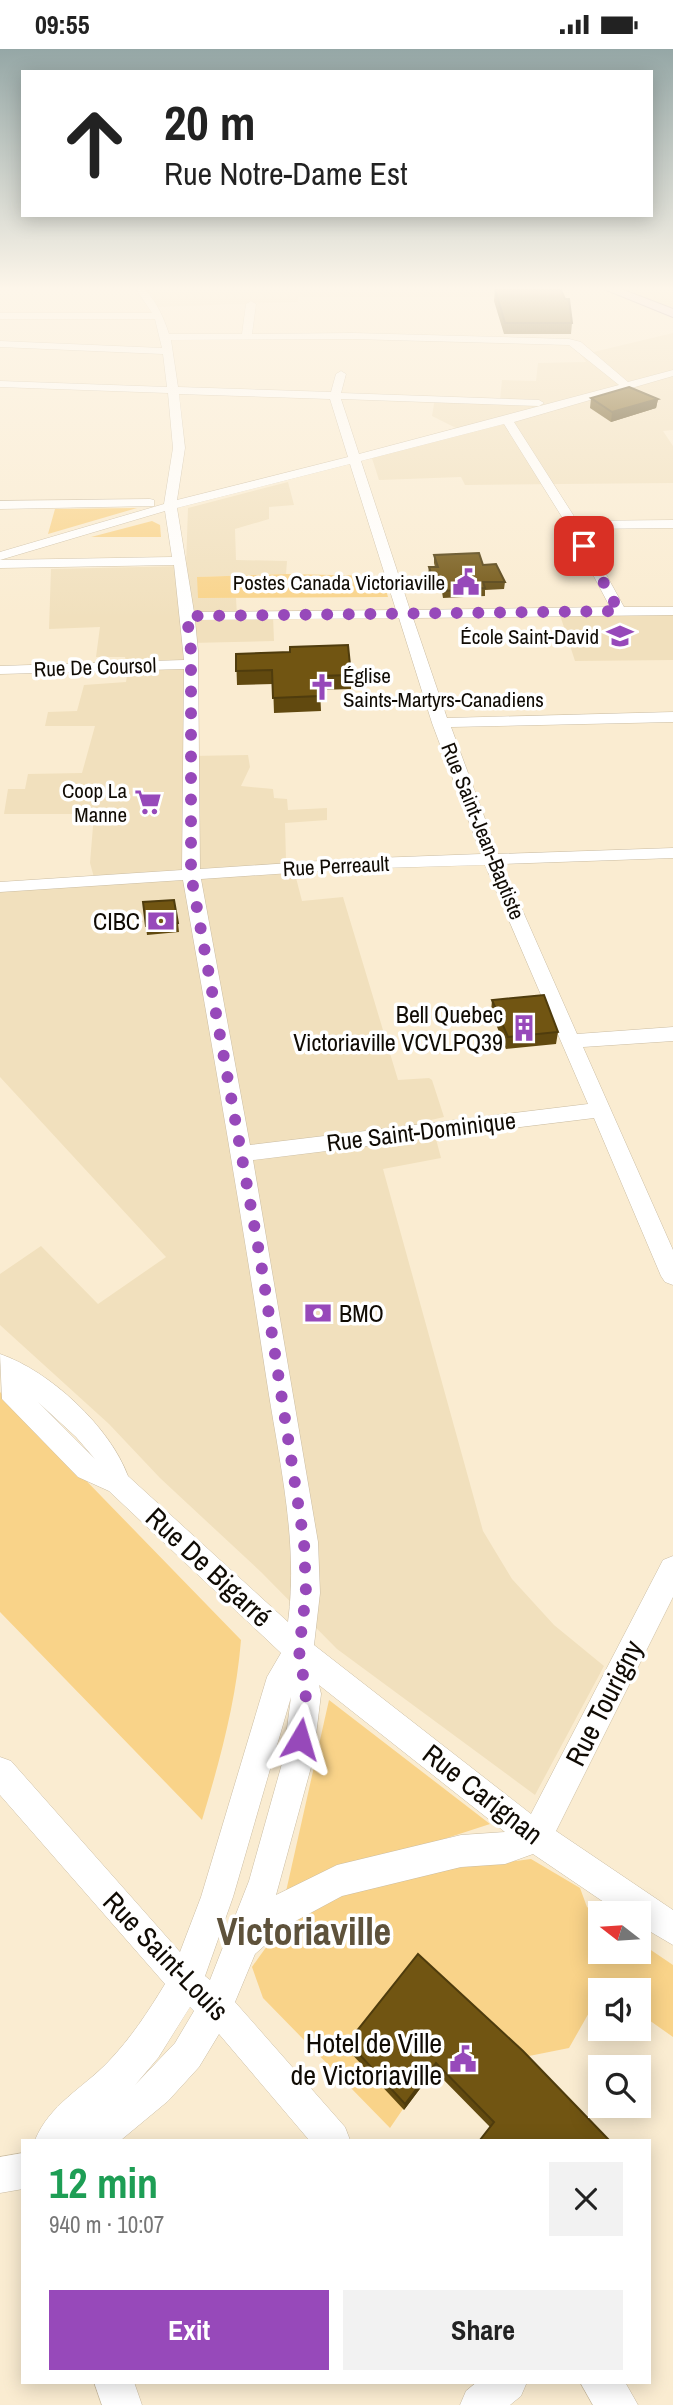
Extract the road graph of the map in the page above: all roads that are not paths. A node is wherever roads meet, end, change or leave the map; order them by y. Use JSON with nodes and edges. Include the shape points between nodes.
{"nodes":[{"id":1,"x":173,"y":399,"type":"edge"},
{"id":2,"x":336,"y":399,"type":"edge"},
{"id":3,"x":390,"y":399,"type":"edge"},
{"id":4,"x":581,"y":399,"type":"edge"},
{"id":5,"x":505,"y":403,"type":"junction"},
{"id":6,"x":567,"y":403,"type":"junction"},
{"id":7,"x":531,"y":413,"type":"junction"},
{"id":8,"x":507,"y":420,"type":"junction"},
{"id":9,"x":355,"y":460,"type":"junction"},
{"id":10,"x":0,"y":505,"type":"edge"},
{"id":11,"x":170,"y":506,"type":"junction"},
{"id":12,"x":673,"y":524,"type":"edge"},
{"id":13,"x":573,"y":525,"type":"junction"},
{"id":14,"x":0,"y":556,"type":"edge"},
{"id":15,"x":179,"y":561,"type":"junction"},
{"id":16,"x":0,"y":564,"type":"edge"},
{"id":17,"x":619,"y":611,"type":"junction"},
{"id":18,"x":673,"y":611,"type":"edge"},
{"id":19,"x":405,"y":614,"type":"junction"},
{"id":20,"x":187,"y":616,"type":"junction"},
{"id":21,"x":191,"y":664,"type":"junction"},
{"id":22,"x":0,"y":670,"type":"edge"},
{"id":23,"x":673,"y":717,"type":"edge"},
{"id":24,"x":440,"y":723,"type":"junction"},
{"id":25,"x":673,"y":853,"type":"edge"},
{"id":26,"x":491,"y":859,"type":"junction"},
{"id":27,"x":191,"y":875,"type":"junction"},
{"id":28,"x":0,"y":887,"type":"edge"},
{"id":29,"x":673,"y":1034,"type":"edge"},
{"id":30,"x":570,"y":1041,"type":"junction"},
{"id":31,"x":601,"y":1110,"type":"junction"},
{"id":32,"x":240,"y":1154,"type":"junction"},
{"id":33,"x":664,"y":1234,"type":"edge"},
{"id":34,"x":673,"y":1276,"type":"edge"},
{"id":35,"x":0,"y":1364,"type":"edge"},
{"id":36,"x":0,"y":1375,"type":"edge"},
{"id":37,"x":118,"y":1483,"type":"junction"},
{"id":38,"x":673,"y":1569,"type":"edge"},
{"id":39,"x":299,"y":1651,"type":"junction"},
{"id":40,"x":0,"y":1772,"type":"edge"},
{"id":41,"x":536,"y":1837,"type":"junction"},
{"id":42,"x":673,"y":1929,"type":"edge"},
{"id":43,"x":243,"y":1943,"type":"junction"},
{"id":44,"x":186,"y":1982,"type":"junction"},
{"id":45,"x":215,"y":2008,"type":"junction"},
{"id":46,"x":54,"y":2139,"type":"edge"},
{"id":47,"x":92,"y":2139,"type":"edge"},
{"id":48,"x":331,"y":2139,"type":"edge"},
{"id":49,"x":21,"y":2171,"type":"edge"},
{"id":50,"x":0,"y":2175,"type":"edge"},
{"id":51,"x":115,"y":2384,"type":"edge"},
{"id":52,"x":505,"y":2384,"type":"edge"},
{"id":53,"x":602,"y":2384,"type":"edge"},
{"id":54,"x":122,"y":2405,"type":"edge"},
{"id":55,"x":480,"y":2405,"type":"edge"},
{"id":56,"x":618,"y":2405,"type":"edge"}],
"edges":[{"from":1,"to":11,"type":"street","via":[[180,448]]},
{"from":2,"to":9,"type":"street","name":"Rue Saint-Jean-Baptiste"},
{"from":3,"to":5,"type":"street"},
{"from":4,"to":6,"type":"street"},
{"from":5,"to":6,"type":"street"},
{"from":5,"to":7,"type":"street","via":[[528,407]]},
{"from":6,"to":7,"type":"street"},
{"from":7,"to":8,"type":"street"},
{"from":8,"to":9,"type":"street"},
{"from":8,"to":13,"type":"street"},
{"from":9,"to":11,"type":"street"},
{"from":9,"to":19,"type":"street","name":"Rue Saint-Jean-Baptiste"},
{"from":10,"to":11,"type":"street"},
{"from":11,"to":14,"type":"street"},
{"from":11,"to":15,"type":"street"},
{"from":12,"to":13,"type":"street"},
{"from":13,"to":17,"type":"street"},
{"from":15,"to":16,"type":"street"},
{"from":15,"to":20,"type":"street"},
{"from":17,"to":18,"type":"street"},
{"from":17,"to":19,"type":"street"},
{"from":19,"to":20,"type":"street"},
{"from":19,"to":24,"type":"street","name":"Rue Saint-Jean-Baptiste"},
{"from":20,"to":21,"type":"street"},
{"from":21,"to":22,"type":"street","name":"Rue De Coursol"},
{"from":21,"to":27,"type":"street"},
{"from":23,"to":24,"type":"street"},
{"from":24,"to":26,"type":"street","name":"Rue Saint-Jean-Baptiste"},
{"from":25,"to":26,"type":"street","name":"Rue Perreault"},
{"from":26,"to":27,"type":"street","name":"Rue Perreault"},
{"from":26,"to":30,"type":"street","name":"Rue Saint-Jean-Baptiste"},
{"from":27,"to":28,"type":"street","name":"Rue Perreault"},
{"from":27,"to":32,"type":"street"},
{"from":29,"to":30,"type":"street"},
{"from":30,"to":31,"type":"street","name":"Rue Saint-Jean-Baptiste"},
{"from":31,"to":32,"type":"street","name":"Rue Saint-Dominique"},
{"from":31,"to":33,"type":"street","name":"Rue Saint-Jean-Baptiste"},
{"from":32,"to":39,"type":"street","via":[[304,1542],[306,1593]]},
{"from":33,"to":34,"type":"street","name":"Rue Saint-Jean-Baptiste"},
{"from":35,"to":37,"type":"street","name":"Rue De Bigarré","via":[[21,1374],[78,1424],[104,1452]]},
{"from":36,"to":37,"type":"street","name":"Rue De Bigarré","via":[[87,1469]]},
{"from":37,"to":39,"type":"street","name":"Rue De Bigarré"},
{"from":38,"to":41,"type":"street","name":"Rue Tourigny"},
{"from":39,"to":41,"type":"street","name":"Rue Carignan"},
{"from":39,"to":43,"type":"street","via":[[306,1694],[298,1760]]},
{"from":39,"to":44,"type":"street","via":[[282,1677],[217,1898]]},
{"from":40,"to":44,"type":"street","name":"Rue Saint-Louis"},
{"from":41,"to":42,"type":"street","name":"Rue Carignan"},
{"from":41,"to":43,"type":"street","via":[[505,1848],[461,1850],[337,1881],[276,1913]]},
{"from":43,"to":45,"type":"street"},
{"from":44,"to":45,"type":"street","name":"Rue Saint-Louis"},
{"from":44,"to":46,"type":"street","via":[[146,2046],[118,2077],[70,2117]]},
{"from":45,"to":47,"type":"street","via":[[187,2055],[156,2089]]},
{"from":45,"to":48,"type":"street","name":"Rue Saint-Louis"},
{"from":49,"to":50,"type":"street"},
{"from":51,"to":54,"type":"street"},
{"from":52,"to":55,"type":"street"},
{"from":53,"to":56,"type":"street"}]}
